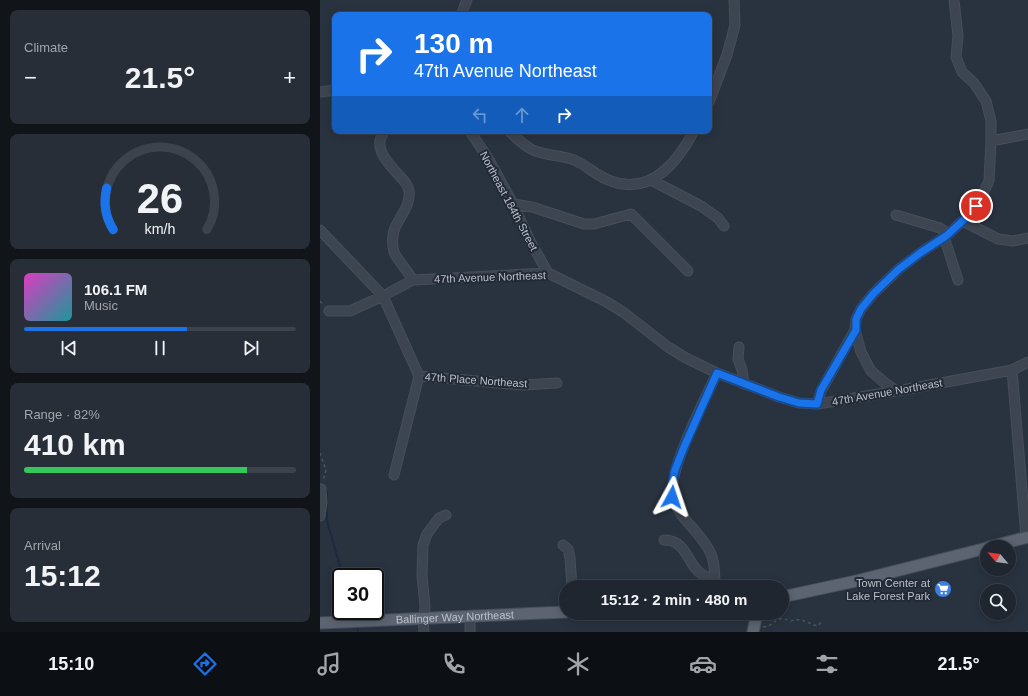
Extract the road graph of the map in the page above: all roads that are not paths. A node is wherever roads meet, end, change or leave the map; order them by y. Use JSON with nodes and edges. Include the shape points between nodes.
{"nodes":[{"id":1,"x":467,"y":0,"type":"edge"},
{"id":2,"x":734,"y":0,"type":"edge"},
{"id":3,"x":954,"y":0,"type":"edge"},
{"id":4,"x":462,"y":12,"type":"edge"},
{"id":5,"x":332,"y":90,"type":"edge"},
{"id":6,"x":320,"y":92,"type":"edge"},
{"id":7,"x":712,"y":95,"type":"edge"},
{"id":8,"x":383,"y":134,"type":"edge"},
{"id":9,"x":472,"y":134,"type":"edge"},
{"id":10,"x":512,"y":134,"type":"edge"},
{"id":11,"x":692,"y":134,"type":"edge"},
{"id":12,"x":1028,"y":134,"type":"edge"},
{"id":13,"x":991,"y":141,"type":"junction"},
{"id":14,"x":651,"y":180,"type":"junction"},
{"id":15,"x":513,"y":204,"type":"junction"},
{"id":16,"x":896,"y":215,"type":"dead end"},
{"id":17,"x":963,"y":221,"type":"junction"},
{"id":18,"x":724,"y":226,"type":"dead end"},
{"id":19,"x":320,"y":230,"type":"edge"},
{"id":20,"x":946,"y":236,"type":"junction"},
{"id":21,"x":1028,"y":238,"type":"edge"},
{"id":22,"x":688,"y":271,"type":"dead end"},
{"id":23,"x":548,"y":273,"type":"junction"},
{"id":24,"x":413,"y":280,"type":"junction"},
{"id":25,"x":958,"y":280,"type":"dead end"},
{"id":26,"x":383,"y":296,"type":"junction"},
{"id":27,"x":330,"y":312,"type":"dead end"},
{"id":28,"x":856,"y":330,"type":"junction"},
{"id":29,"x":739,"y":347,"type":"dead end"},
{"id":30,"x":1028,"y":362,"type":"edge"},
{"id":31,"x":1012,"y":370,"type":"junction"},
{"id":32,"x":717,"y":373,"type":"junction"},
{"id":33,"x":419,"y":376,"type":"junction"},
{"id":34,"x":557,"y":383,"type":"dead end"},
{"id":35,"x":744,"y":384,"type":"junction"},
{"id":36,"x":897,"y":391,"type":"junction"},
{"id":37,"x":817,"y":404,"type":"junction"},
{"id":38,"x":394,"y":475,"type":"dead end"},
{"id":39,"x":321,"y":489,"type":"road end"},
{"id":40,"x":446,"y":515,"type":"dead end"},
{"id":41,"x":320,"y":516,"type":"edge"},
{"id":42,"x":1027,"y":537,"type":"edge"},
{"id":43,"x":664,"y":540,"type":"dead end"},
{"id":44,"x":1015,"y":540,"type":"edge"},
{"id":45,"x":563,"y":545,"type":"dead end"},
{"id":46,"x":980,"y":549,"type":"edge"},
{"id":47,"x":572,"y":580,"type":"edge"},
{"id":48,"x":710,"y":580,"type":"edge"},
{"id":49,"x":715,"y":580,"type":"edge"},
{"id":50,"x":789,"y":595,"type":"edge"},
{"id":51,"x":559,"y":612,"type":"edge"},
{"id":52,"x":470,"y":616,"type":"junction"},
{"id":53,"x":424,"y":618,"type":"junction"},
{"id":54,"x":320,"y":623,"type":"edge"},
{"id":55,"x":424,"y":632,"type":"edge"},
{"id":56,"x":470,"y":632,"type":"edge"}],
"edges":[{"from":1,"to":4,"type":"street"},
{"from":2,"to":7,"type":"street","via":[[734,25],[728,55]]},
{"from":3,"to":13,"type":"street","via":[[958,36],[956,57],[962,72],[974,83],[986,101],[991,121]]},
{"from":5,"to":6,"type":"street"},
{"from":8,"to":24,"type":"street","via":[[380,140],[384,158],[405,180],[409,191],[408,201],[394,229],[393,240],[394,253]]},
{"from":9,"to":15,"type":"street","name":"Northeast 184th Street"},
{"from":10,"to":14,"type":"street","via":[[532,150],[578,162],[604,179],[616,183],[629,185]]},
{"from":11,"to":14,"type":"street","via":[[678,157]]},
{"from":12,"to":13,"type":"street"},
{"from":13,"to":17,"type":"street","via":[[989,181],[980,200]]},
{"from":14,"to":18,"type":"street","via":[[701,206],[718,218]]},
{"from":15,"to":22,"type":"street","via":[[532,207],[584,224],[594,224],[632,214]]},
{"from":15,"to":23,"type":"street","name":"Northeast 184th Street"},
{"from":16,"to":20,"type":"street","via":[[940,228]]},
{"from":17,"to":20,"type":"street"},
{"from":17,"to":21,"type":"street","via":[[998,239],[1013,241]]},
{"from":19,"to":26,"type":"street","name":"47th Place Northeast"},
{"from":20,"to":25,"type":"street"},
{"from":20,"to":28,"type":"street","via":[[899,269],[873,294],[856,319]]},
{"from":23,"to":24,"type":"street","name":"47th Avenue Northeast"},
{"from":23,"to":32,"type":"street","name":"47th Avenue Northeast","via":[[605,301],[668,347]]},
{"from":24,"to":26,"type":"street","name":"47th Avenue Northeast"},
{"from":26,"to":27,"type":"street","name":"47th Avenue Northeast","via":[[350,311]]},
{"from":26,"to":33,"type":"street","name":"47th Place Northeast"},
{"from":28,"to":36,"type":"street","via":[[861,352],[871,371]]},
{"from":28,"to":37,"type":"street","via":[[821,390]]},
{"from":29,"to":35,"type":"street","via":[[738,359]]},
{"from":30,"to":31,"type":"street","name":"47th Avenue Northeast"},
{"from":31,"to":36,"type":"street","name":"47th Avenue Northeast"},
{"from":31,"to":42,"type":"street"},
{"from":32,"to":35,"type":"street","name":"47th Avenue Northeast"},
{"from":32,"to":49,"type":"street","via":[[684,447],[672,484],[672,497],[678,510],[711,554]]},
{"from":33,"to":34,"type":"street","name":"47th Place Northeast","via":[[523,385]]},
{"from":33,"to":38,"type":"street","name":"47th Place Northeast"},
{"from":35,"to":37,"type":"street","name":"47th Avenue Northeast","via":[[799,403]]},
{"from":36,"to":37,"type":"street","name":"47th Avenue Northeast"},
{"from":39,"to":41,"type":"street"},
{"from":40,"to":53,"type":"street","via":[[439,518],[427,534],[423,545]]},
{"from":42,"to":44,"type":"main road"},
{"from":43,"to":48,"type":"street","via":[[672,540],[682,548],[694,566]]},
{"from":45,"to":47,"type":"street","via":[[568,549]]},
{"from":46,"to":50,"type":"main road"},
{"from":51,"to":52,"type":"main road","name":"Ballinger Way Northeast"},
{"from":52,"to":53,"type":"main road","name":"Ballinger Way Northeast"},
{"from":52,"to":56,"type":"street"},
{"from":53,"to":54,"type":"main road","name":"Ballinger Way Northeast"},
{"from":53,"to":55,"type":"street"}]}
